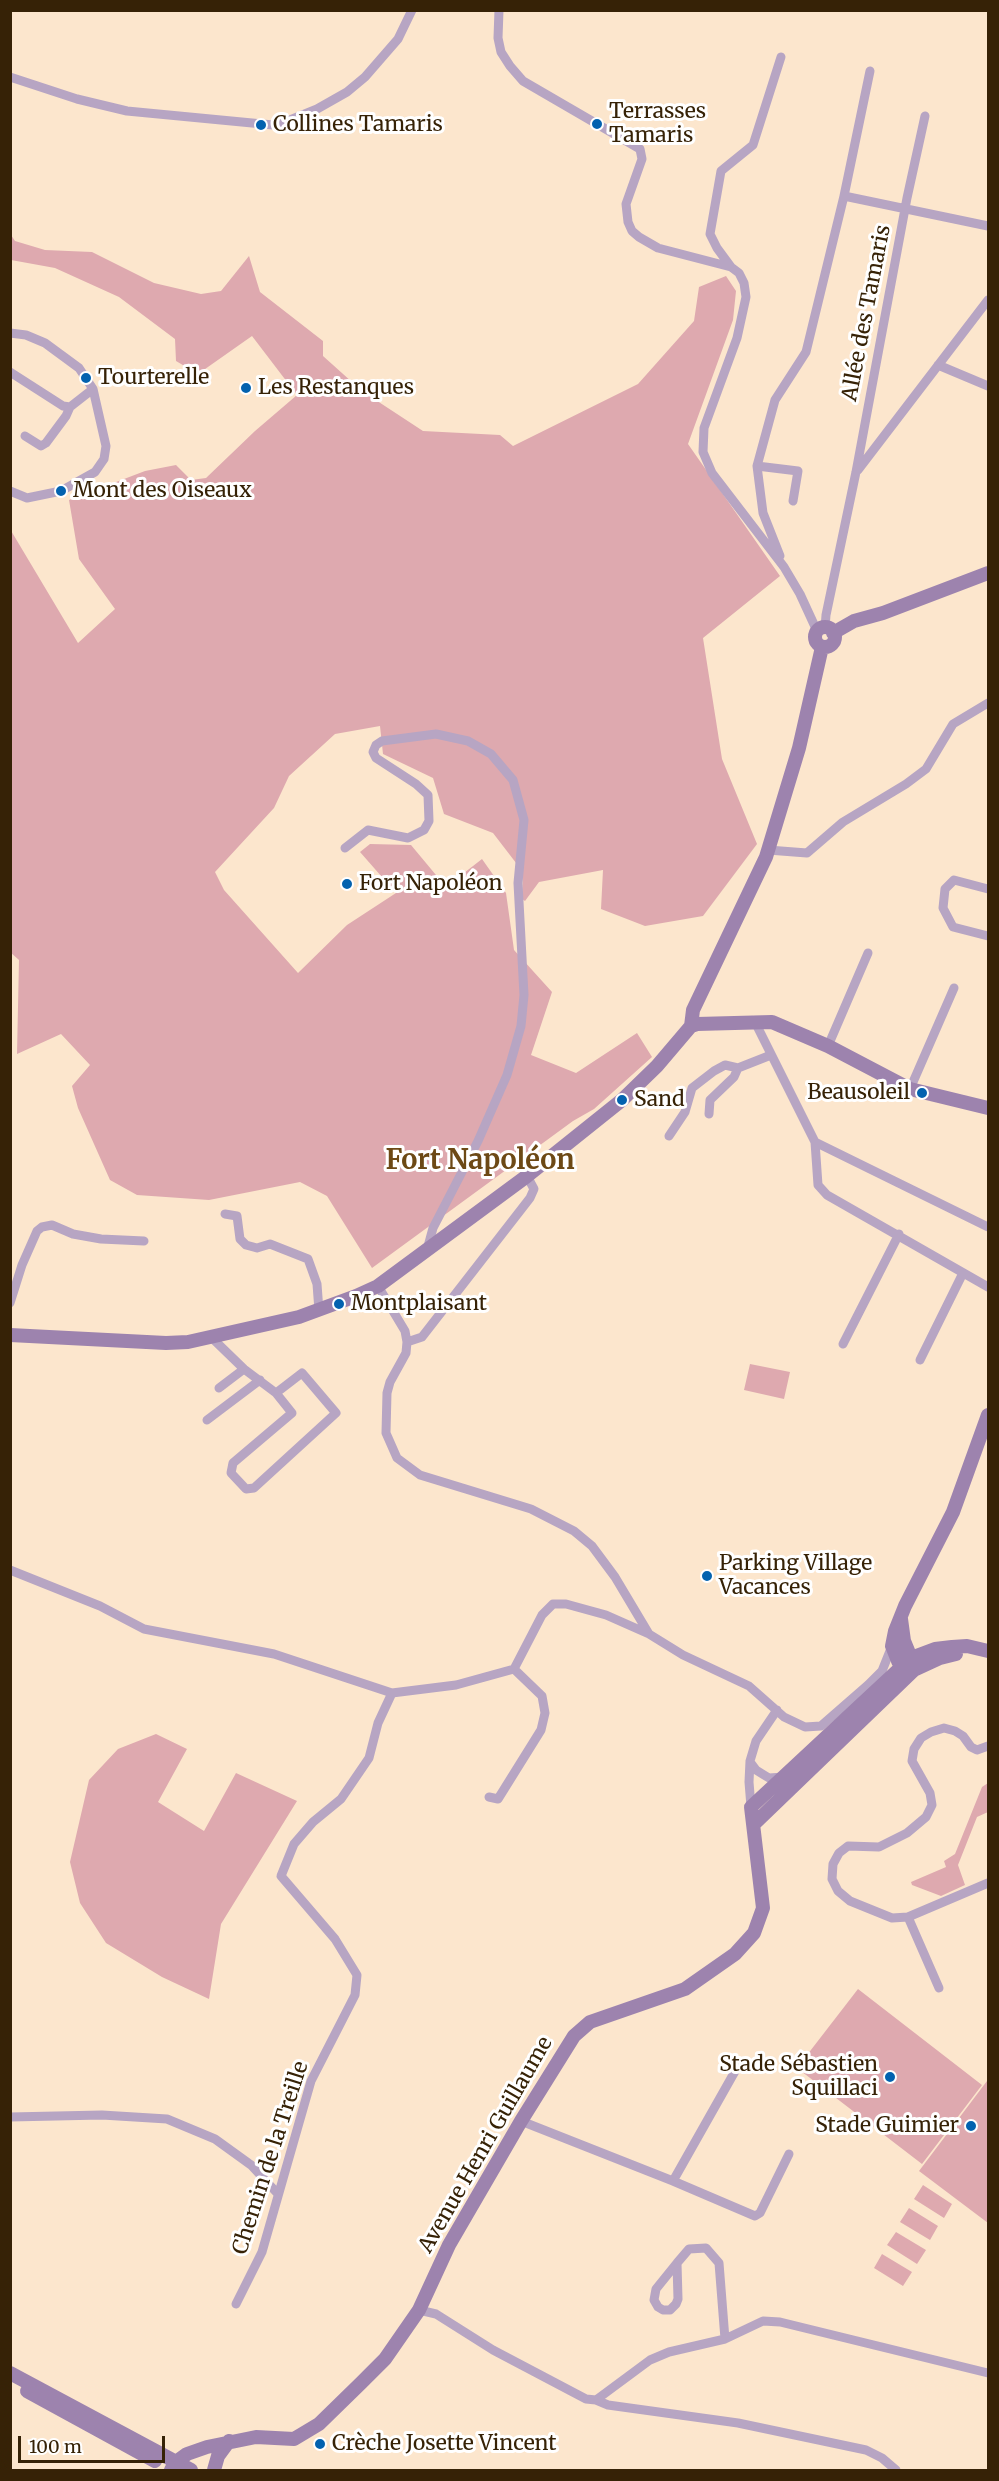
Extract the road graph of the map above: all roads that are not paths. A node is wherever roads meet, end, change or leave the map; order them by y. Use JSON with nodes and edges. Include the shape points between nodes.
{"nodes":[{"id":1,"x":412,"y":10,"type":"edge"},
{"id":2,"x":499,"y":10,"type":"edge"},
{"id":3,"x":781,"y":57,"type":"dead end"},
{"id":4,"x":870,"y":71,"type":"dead end"},
{"id":5,"x":10,"y":77,"type":"edge"},
{"id":6,"x":10,"y":82,"type":"edge"},
{"id":7,"x":28,"y":83,"type":"junction"},
{"id":8,"x":925,"y":116,"type":"dead end"},
{"id":9,"x":844,"y":196,"type":"junction"},
{"id":10,"x":905,"y":208,"type":"junction"},
{"id":11,"x":988,"y":226,"type":"edge"},
{"id":12,"x":731,"y":267,"type":"junction"},
{"id":13,"x":988,"y":300,"type":"edge"},
{"id":14,"x":10,"y":333,"type":"edge"},
{"id":15,"x":939,"y":364,"type":"junction"},
{"id":16,"x":10,"y":372,"type":"edge"},
{"id":17,"x":988,"y":386,"type":"edge"},
{"id":18,"x":93,"y":389,"type":"junction"},
{"id":19,"x":70,"y":407,"type":"junction"},
{"id":20,"x":24,"y":436,"type":"dead end"},
{"id":21,"x":757,"y":466,"type":"junction"},
{"id":22,"x":856,"y":472,"type":"junction"},
{"id":23,"x":10,"y":491,"type":"edge"},
{"id":24,"x":793,"y":501,"type":"dead end"},
{"id":25,"x":784,"y":567,"type":"junction"},
{"id":26,"x":988,"y":573,"type":"edge"},
{"id":27,"x":825,"y":630,"type":"junction"},
{"id":28,"x":988,"y":703,"type":"edge"},
{"id":29,"x":345,"y":848,"type":"dead end"},
{"id":30,"x":768,"y":850,"type":"junction"},
{"id":31,"x":988,"y":889,"type":"edge"},
{"id":32,"x":988,"y":936,"type":"edge"},
{"id":33,"x":868,"y":953,"type":"dead end"},
{"id":34,"x":954,"y":988,"type":"dead end"},
{"id":35,"x":755,"y":1022,"type":"junction"},
{"id":36,"x":691,"y":1026,"type":"junction"},
{"id":37,"x":828,"y":1046,"type":"junction"},
{"id":38,"x":771,"y":1054,"type":"junction"},
{"id":39,"x":738,"y":1068,"type":"junction"},
{"id":40,"x":910,"y":1089,"type":"junction"},
{"id":41,"x":988,"y":1108,"type":"edge"},
{"id":42,"x":709,"y":1114,"type":"dead end"},
{"id":43,"x":669,"y":1136,"type":"dead end"},
{"id":44,"x":815,"y":1142,"type":"junction"},
{"id":45,"x":527,"y":1176,"type":"junction"},
{"id":46,"x":225,"y":1214,"type":"dead end"},
{"id":47,"x":988,"y":1227,"type":"edge"},
{"id":48,"x":899,"y":1234,"type":"junction"},
{"id":49,"x":144,"y":1241,"type":"dead end"},
{"id":50,"x":427,"y":1250,"type":"junction"},
{"id":51,"x":963,"y":1273,"type":"junction"},
{"id":52,"x":378,"y":1287,"type":"junction"},
{"id":53,"x":988,"y":1287,"type":"edge"},
{"id":54,"x":10,"y":1303,"type":"edge"},
{"id":55,"x":319,"y":1311,"type":"junction"},
{"id":56,"x":10,"y":1335,"type":"edge"},
{"id":57,"x":212,"y":1338,"type":"junction"},
{"id":58,"x":407,"y":1342,"type":"junction"},
{"id":59,"x":843,"y":1344,"type":"dead end"},
{"id":60,"x":921,"y":1360,"type":"dead end"},
{"id":61,"x":244,"y":1369,"type":"junction"},
{"id":62,"x":260,"y":1380,"type":"junction"},
{"id":63,"x":219,"y":1388,"type":"dead end"},
{"id":64,"x":276,"y":1393,"type":"junction"},
{"id":65,"x":988,"y":1415,"type":"edge"},
{"id":66,"x":207,"y":1420,"type":"dead end"},
{"id":67,"x":10,"y":1570,"type":"edge"},
{"id":68,"x":900,"y":1617,"type":"junction"},
{"id":69,"x":649,"y":1634,"type":"junction"},
{"id":70,"x":892,"y":1646,"type":"junction"},
{"id":71,"x":988,"y":1651,"type":"edge"},
{"id":72,"x":988,"y":1657,"type":"edge"},
{"id":73,"x":909,"y":1666,"type":"junction"},
{"id":74,"x":514,"y":1669,"type":"junction"},
{"id":75,"x":392,"y":1694,"type":"junction"},
{"id":76,"x":777,"y":1710,"type":"junction"},
{"id":77,"x":988,"y":1746,"type":"edge"},
{"id":78,"x":750,"y":1761,"type":"junction"},
{"id":79,"x":786,"y":1776,"type":"junction"},
{"id":80,"x":489,"y":1797,"type":"dead end"},
{"id":81,"x":751,"y":1807,"type":"junction"},
{"id":82,"x":754,"y":1824,"type":"junction"},
{"id":83,"x":988,"y":1882,"type":"edge"},
{"id":84,"x":908,"y":1917,"type":"junction"},
{"id":85,"x":939,"y":1988,"type":"dead end"},
{"id":86,"x":738,"y":2066,"type":"dead end"},
{"id":87,"x":10,"y":2117,"type":"edge"},
{"id":88,"x":521,"y":2121,"type":"junction"},
{"id":89,"x":789,"y":2154,"type":"dead end"},
{"id":90,"x":673,"y":2181,"type":"junction"},
{"id":91,"x":278,"y":2194,"type":"junction"},
{"id":92,"x":677,"y":2263,"type":"junction"},
{"id":93,"x":236,"y":2304,"type":"dead end"},
{"id":94,"x":419,"y":2310,"type":"junction"},
{"id":95,"x":725,"y":2339,"type":"junction"},
{"id":96,"x":10,"y":2373,"type":"edge"},
{"id":97,"x":988,"y":2373,"type":"edge"},
{"id":98,"x":10,"y":2383,"type":"edge"},
{"id":99,"x":596,"y":2400,"type":"junction"},
{"id":100,"x":229,"y":2441,"type":"junction"},
{"id":101,"x":200,"y":2449,"type":"junction"},
{"id":102,"x":214,"y":2467,"type":"edge"},
{"id":103,"x":173,"y":2469,"type":"edge"},
{"id":104,"x":191,"y":2470,"type":"edge"},
{"id":105,"x":896,"y":2470,"type":"edge"}],
"edges":[{"from":1,"to":7,"type":"street","via":[[398,39],[365,77],[333,101],[273,125],[127,111]]},
{"from":2,"to":12,"type":"street","via":[[501,52],[523,81],[633,144],[642,154],[626,204],[632,231],[658,248]]},
{"from":3,"to":12,"type":"street","via":[[753,145],[721,171],[710,234]]},
{"from":4,"to":9,"type":"street"},
{"from":5,"to":7,"type":"street"},
{"from":6,"to":7,"type":"street"},
{"from":8,"to":10,"type":"street"},
{"from":9,"to":10,"type":"street"},
{"from":9,"to":21,"type":"street","via":[[806,352],[775,400]]},
{"from":10,"to":11,"type":"street","name":"Allée des Tamaris"},
{"from":10,"to":22,"type":"street","name":"Allée des Tamaris"},
{"from":12,"to":25,"type":"street","via":[[744,283],[746,297],[732,356],[704,428],[703,452],[712,472]]},
{"from":13,"to":15,"type":"street"},
{"from":14,"to":18,"type":"street","via":[[35,338],[54,348],[79,368]]},
{"from":15,"to":17,"type":"street"},
{"from":15,"to":22,"type":"street"},
{"from":16,"to":19,"type":"street"},
{"from":18,"to":19,"type":"street"},
{"from":18,"to":23,"type":"street","via":[[106,446],[104,459],[89,476],[61,491],[27,498]]},
{"from":19,"to":20,"type":"street","via":[[41,446]]},
{"from":21,"to":24,"type":"street","via":[[798,471]]},
{"from":21,"to":25,"type":"street","via":[[763,513]]},
{"from":22,"to":27,"type":"street","name":"Allée des Tamaris"},
{"from":25,"to":27,"type":"street"},
{"from":26,"to":27,"type":"street","via":[[884,613]]},
{"from":27,"to":30,"type":"street","via":[[834,638],[832,644],[822,647],[799,748]]},
{"from":28,"to":30,"type":"street","via":[[953,724],[926,769],[843,822],[807,853]]},
{"from":29,"to":50,"type":"street","via":[[368,830],[408,838],[424,831],[429,821],[428,795],[376,758],[373,752],[382,741],[436,734],[468,741],[491,754],[513,780],[524,820],[518,883],[524,995],[521,1026],[507,1075],[433,1228]]},
{"from":30,"to":36,"type":"street","via":[[693,1010]]},
{"from":31,"to":32,"type":"street","via":[[954,880],[945,889],[943,908],[953,927]]},
{"from":33,"to":37,"type":"street"},
{"from":34,"to":40,"type":"street"},
{"from":35,"to":36,"type":"street","via":[[704,1022]]},
{"from":35,"to":37,"type":"street","via":[[772,1022]]},
{"from":35,"to":38,"type":"street"},
{"from":36,"to":45,"type":"street","via":[[622,1100]]},
{"from":37,"to":40,"type":"street"},
{"from":38,"to":39,"type":"street"},
{"from":38,"to":44,"type":"street"},
{"from":39,"to":42,"type":"street","via":[[710,1100]]},
{"from":39,"to":43,"type":"street","via":[[725,1065],[692,1088],[685,1112]]},
{"from":40,"to":41,"type":"street"},
{"from":44,"to":47,"type":"street"},
{"from":44,"to":48,"type":"street","via":[[818,1185],[827,1195]]},
{"from":45,"to":50,"type":"street"},
{"from":45,"to":58,"type":"street","via":[[534,1189],[530,1198],[422,1337]]},
{"from":46,"to":55,"type":"street","via":[[237,1216],[240,1239],[246,1245],[257,1248],[270,1244],[308,1259]]},
{"from":48,"to":51,"type":"street"},
{"from":48,"to":59,"type":"street"},
{"from":49,"to":54,"type":"street","via":[[101,1239],[52,1225],[42,1227],[26,1257]]},
{"from":50,"to":52,"type":"street"},
{"from":51,"to":53,"type":"street"},
{"from":51,"to":60,"type":"street"},
{"from":52,"to":55,"type":"street"},
{"from":52,"to":58,"type":"street","via":[[405,1331]]},
{"from":55,"to":57,"type":"street"},
{"from":56,"to":57,"type":"street","via":[[166,1343]]},
{"from":57,"to":61,"type":"street"},
{"from":58,"to":69,"type":"street","via":[[406,1353],[387,1393],[386,1433],[397,1458],[429,1479],[531,1509],[574,1531],[592,1546],[615,1577]]},
{"from":61,"to":62,"type":"street"},
{"from":61,"to":63,"type":"street"},
{"from":62,"to":64,"type":"street"},
{"from":62,"to":66,"type":"street"},
{"from":64,"to":64,"type":"street","via":[[292,1413],[233,1463],[231,1473],[246,1489],[254,1488],[336,1413],[302,1373]]},
{"from":65,"to":68,"type":"street","via":[[953,1512]]},
{"from":67,"to":75,"type":"street","via":[[100,1606],[144,1629],[274,1654]]},
{"from":68,"to":70,"type":"street"},
{"from":68,"to":73,"type":"street"},
{"from":69,"to":74,"type":"street","via":[[606,1615],[553,1604],[542,1615]]},
{"from":69,"to":76,"type":"street","via":[[749,1686]]},
{"from":70,"to":73,"type":"street"},
{"from":70,"to":76,"type":"street","via":[[882,1671],[821,1726],[805,1726]]},
{"from":71,"to":73,"type":"street","via":[[967,1646],[935,1649]]},
{"from":72,"to":73,"type":"street","via":[[952,1654]]},
{"from":73,"to":79,"type":"street"},
{"from":73,"to":82,"type":"street"},
{"from":74,"to":75,"type":"street","via":[[456,1685]]},
{"from":74,"to":80,"type":"street","via":[[542,1696],[545,1713],[541,1730],[498,1799]]},
{"from":75,"to":91,"type":"street","name":"Chemin de la Treille","via":[[378,1723],[369,1758],[341,1799],[294,1844],[281,1876],[335,1939],[357,1975],[355,1995],[311,2081]]},
{"from":76,"to":78,"type":"street","name":"Avenue Henri Guillaume","via":[[756,1741]]},
{"from":77,"to":84,"type":"street","via":[[977,1750],[963,1736],[944,1728],[921,1738],[912,1761],[930,1793],[932,1805],[926,1817],[907,1833],[879,1847],[848,1846],[833,1864],[832,1879],[850,1901],[892,1918]]},
{"from":78,"to":79,"type":"street","via":[[769,1778]]},
{"from":78,"to":81,"type":"street","name":"Avenue Henri Guillaume"},
{"from":79,"to":81,"type":"street"},
{"from":81,"to":82,"type":"street","name":"Avenue Henri Guillaume"},
{"from":82,"to":88,"type":"street","name":"Avenue Henri Guillaume","via":[[763,1908],[754,1933],[735,1954],[684,1989],[590,2022],[574,2036]]},
{"from":83,"to":84,"type":"street"},
{"from":84,"to":85,"type":"street"},
{"from":86,"to":90,"type":"street"},
{"from":87,"to":91,"type":"street","via":[[102,2115],[167,2119],[215,2139],[251,2165]]},
{"from":88,"to":90,"type":"street"},
{"from":88,"to":94,"type":"street","name":"Avenue Henri Guillaume","via":[[449,2245]]},
{"from":89,"to":90,"type":"street","via":[[755,2216]]},
{"from":91,"to":93,"type":"street","name":"Chemin de la Treille","via":[[262,2252]]},
{"from":92,"to":92,"type":"street","via":[[654,2294],[663,2310],[670,2310],[678,2299]]},
{"from":92,"to":95,"type":"street","via":[[689,2249],[706,2248],[719,2263]]},
{"from":94,"to":99,"type":"street","via":[[436,2314],[493,2350]]},
{"from":94,"to":100,"type":"street","name":"Avenue Henri Guillaume","via":[[385,2359],[306,2433],[294,2439],[256,2437]]},
{"from":95,"to":97,"type":"street","via":[[763,2320],[780,2322]]},
{"from":95,"to":99,"type":"street","via":[[650,2360]]},
{"from":96,"to":103,"type":"street"},
{"from":98,"to":103,"type":"street"},
{"from":99,"to":105,"type":"street","via":[[608,2405],[738,2423],[866,2450]]},
{"from":100,"to":101,"type":"street","name":"Avenue Henri Guillaume"},
{"from":100,"to":102,"type":"street"},
{"from":101,"to":102,"type":"street","via":[[208,2453]]},
{"from":101,"to":103,"type":"street","name":"Avenue Henri Guillaume"},
{"from":103,"to":104,"type":"street"}]}
